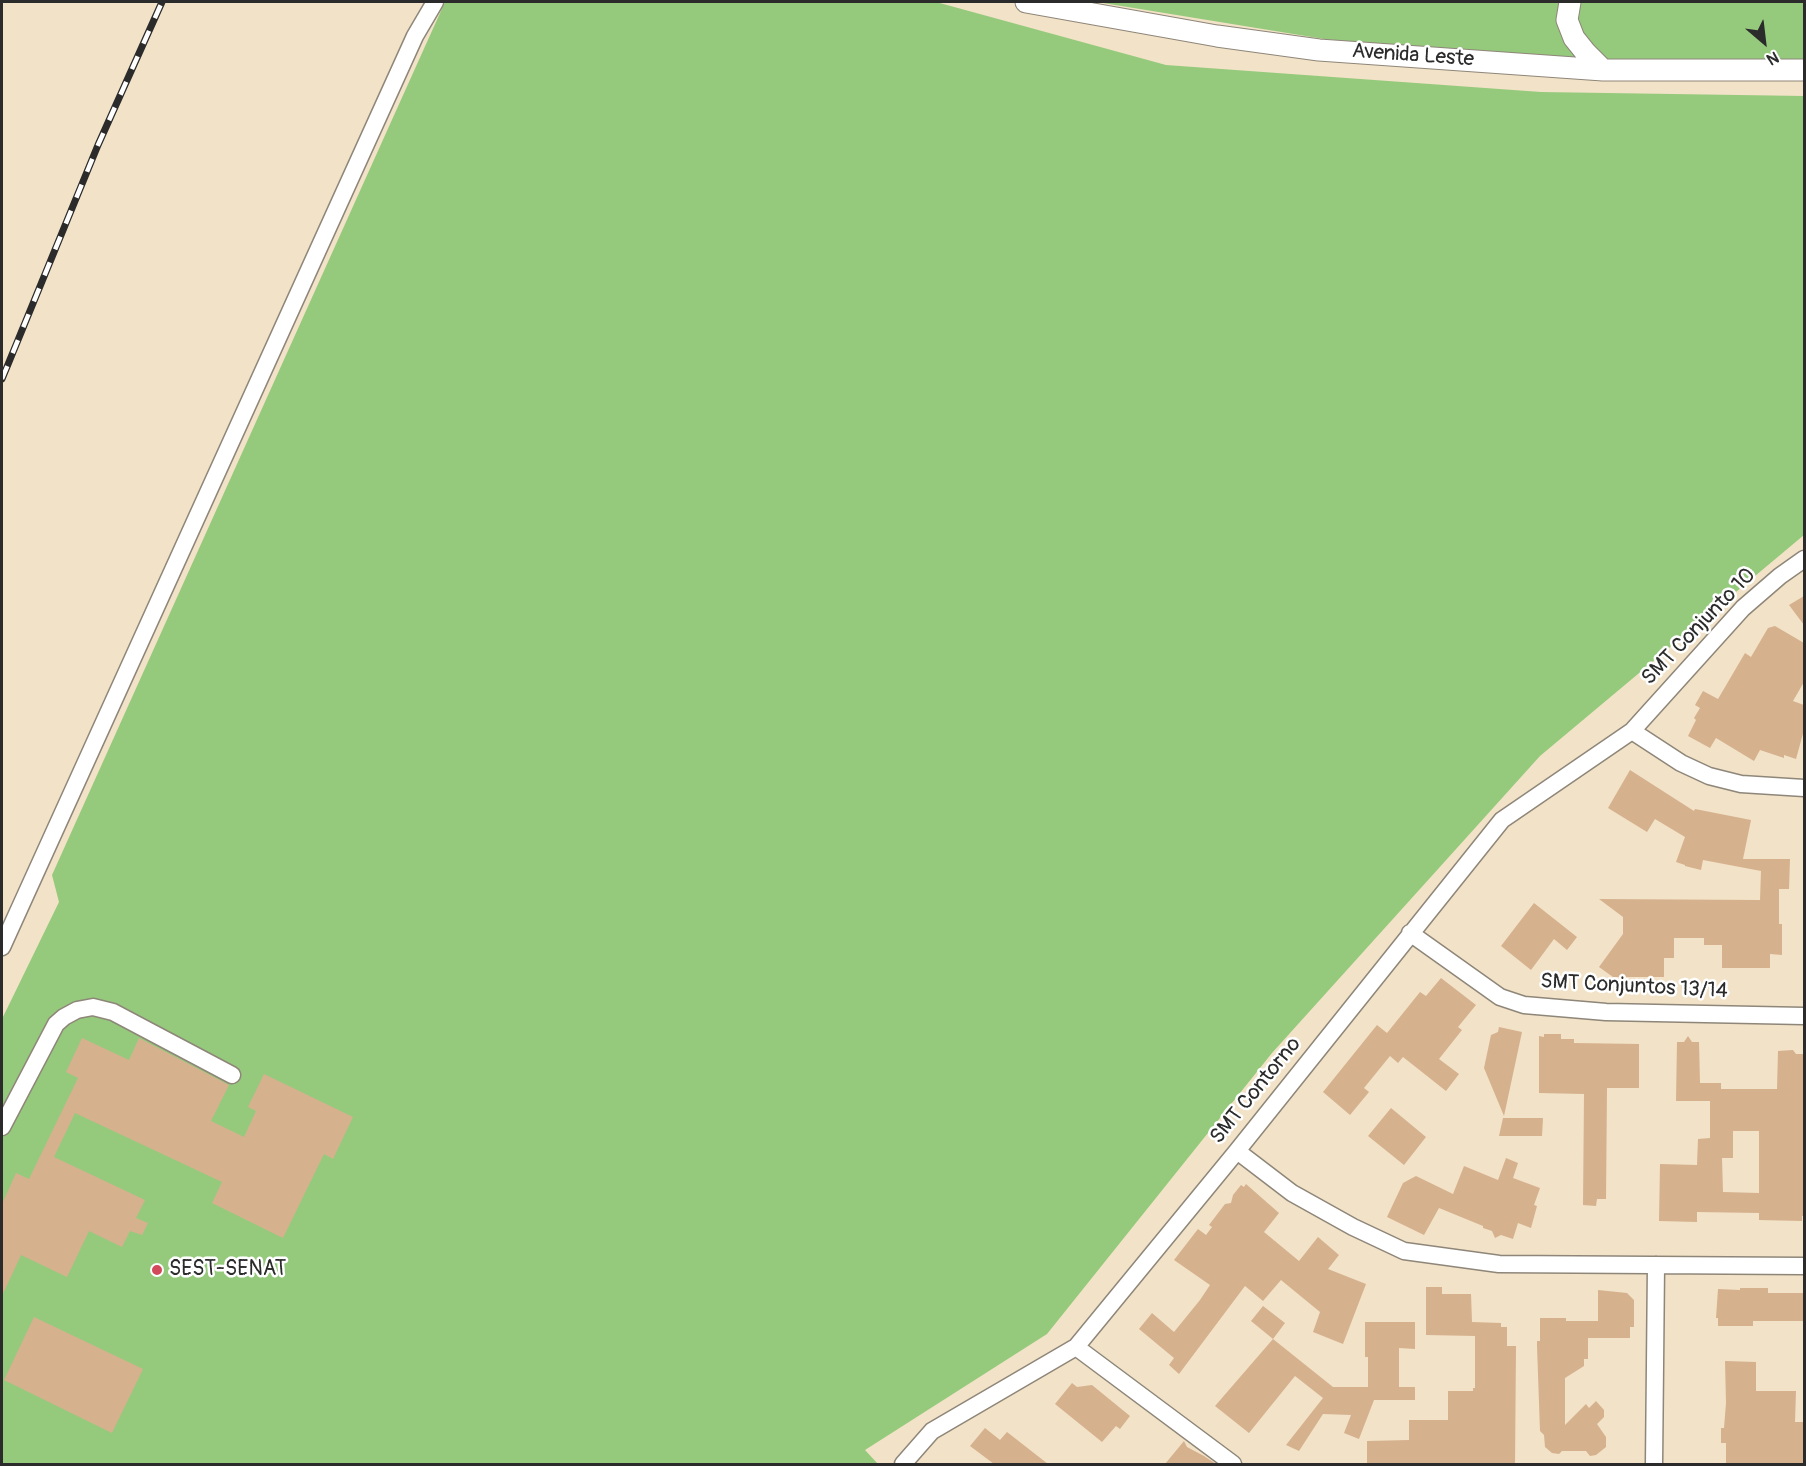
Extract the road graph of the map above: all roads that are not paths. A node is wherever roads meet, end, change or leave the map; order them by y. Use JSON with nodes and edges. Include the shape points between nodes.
{"nodes":[{"id":1,"x":435,"y":2,"type":"edge"},
{"id":2,"x":1026,"y":2,"type":"edge"},
{"id":3,"x":1570,"y":2,"type":"edge"},
{"id":4,"x":1603,"y":70,"type":"junction"},
{"id":5,"x":1804,"y":70,"type":"edge"},
{"id":6,"x":1804,"y":559,"type":"edge"},
{"id":7,"x":1632,"y":731,"type":"junction"},
{"id":8,"x":1804,"y":788,"type":"edge"},
{"id":9,"x":1410,"y":933,"type":"junction"},
{"id":10,"x":2,"y":947,"type":"edge"},
{"id":11,"x":1804,"y":1016,"type":"edge"},
{"id":12,"x":232,"y":1075,"type":"dead end"},
{"id":13,"x":6,"y":1103,"type":"edge"},
{"id":14,"x":2,"y":1127,"type":"edge"},
{"id":15,"x":1237,"y":1151,"type":"junction"},
{"id":16,"x":1656,"y":1265,"type":"junction"},
{"id":17,"x":1804,"y":1266,"type":"edge"},
{"id":18,"x":1076,"y":1347,"type":"junction"},
{"id":19,"x":903,"y":1464,"type":"edge"},
{"id":20,"x":1233,"y":1464,"type":"edge"},
{"id":21,"x":1654,"y":1464,"type":"edge"}],
"edges":[{"from":1,"to":10,"type":"street","via":[[415,36]]},
{"from":2,"to":4,"type":"main road","name":"Avenida Leste","via":[[1318,50]]},
{"from":3,"to":4,"type":"main road","via":[[1567,20],[1574,38]]},
{"from":4,"to":5,"type":"main road","name":"Avenida Leste"},
{"from":6,"to":7,"type":"street","name":"SMT Conjunto 10","via":[[1743,608]]},
{"from":7,"to":8,"type":"street","via":[[1681,764],[1709,776],[1741,784]]},
{"from":7,"to":9,"type":"street","name":"SMT Contorno","via":[[1502,820]]},
{"from":9,"to":11,"type":"street","name":"SMT Conjuntos 13/14","via":[[1500,997],[1524,1005],[1606,1012]]},
{"from":9,"to":15,"type":"street","name":"SMT Contorno"},
{"from":12,"to":13,"type":"street","via":[[113,1012],[93,1007],[77,1010],[56,1024]]},
{"from":13,"to":14,"type":"street"},
{"from":15,"to":16,"type":"street","via":[[1292,1193],[1404,1251],[1499,1264]]},
{"from":15,"to":18,"type":"street","name":"SMT Contorno"},
{"from":16,"to":17,"type":"street"},
{"from":16,"to":21,"type":"street"},
{"from":18,"to":19,"type":"street","name":"SMT Contorno","via":[[932,1431]]},
{"from":18,"to":20,"type":"street"}]}
